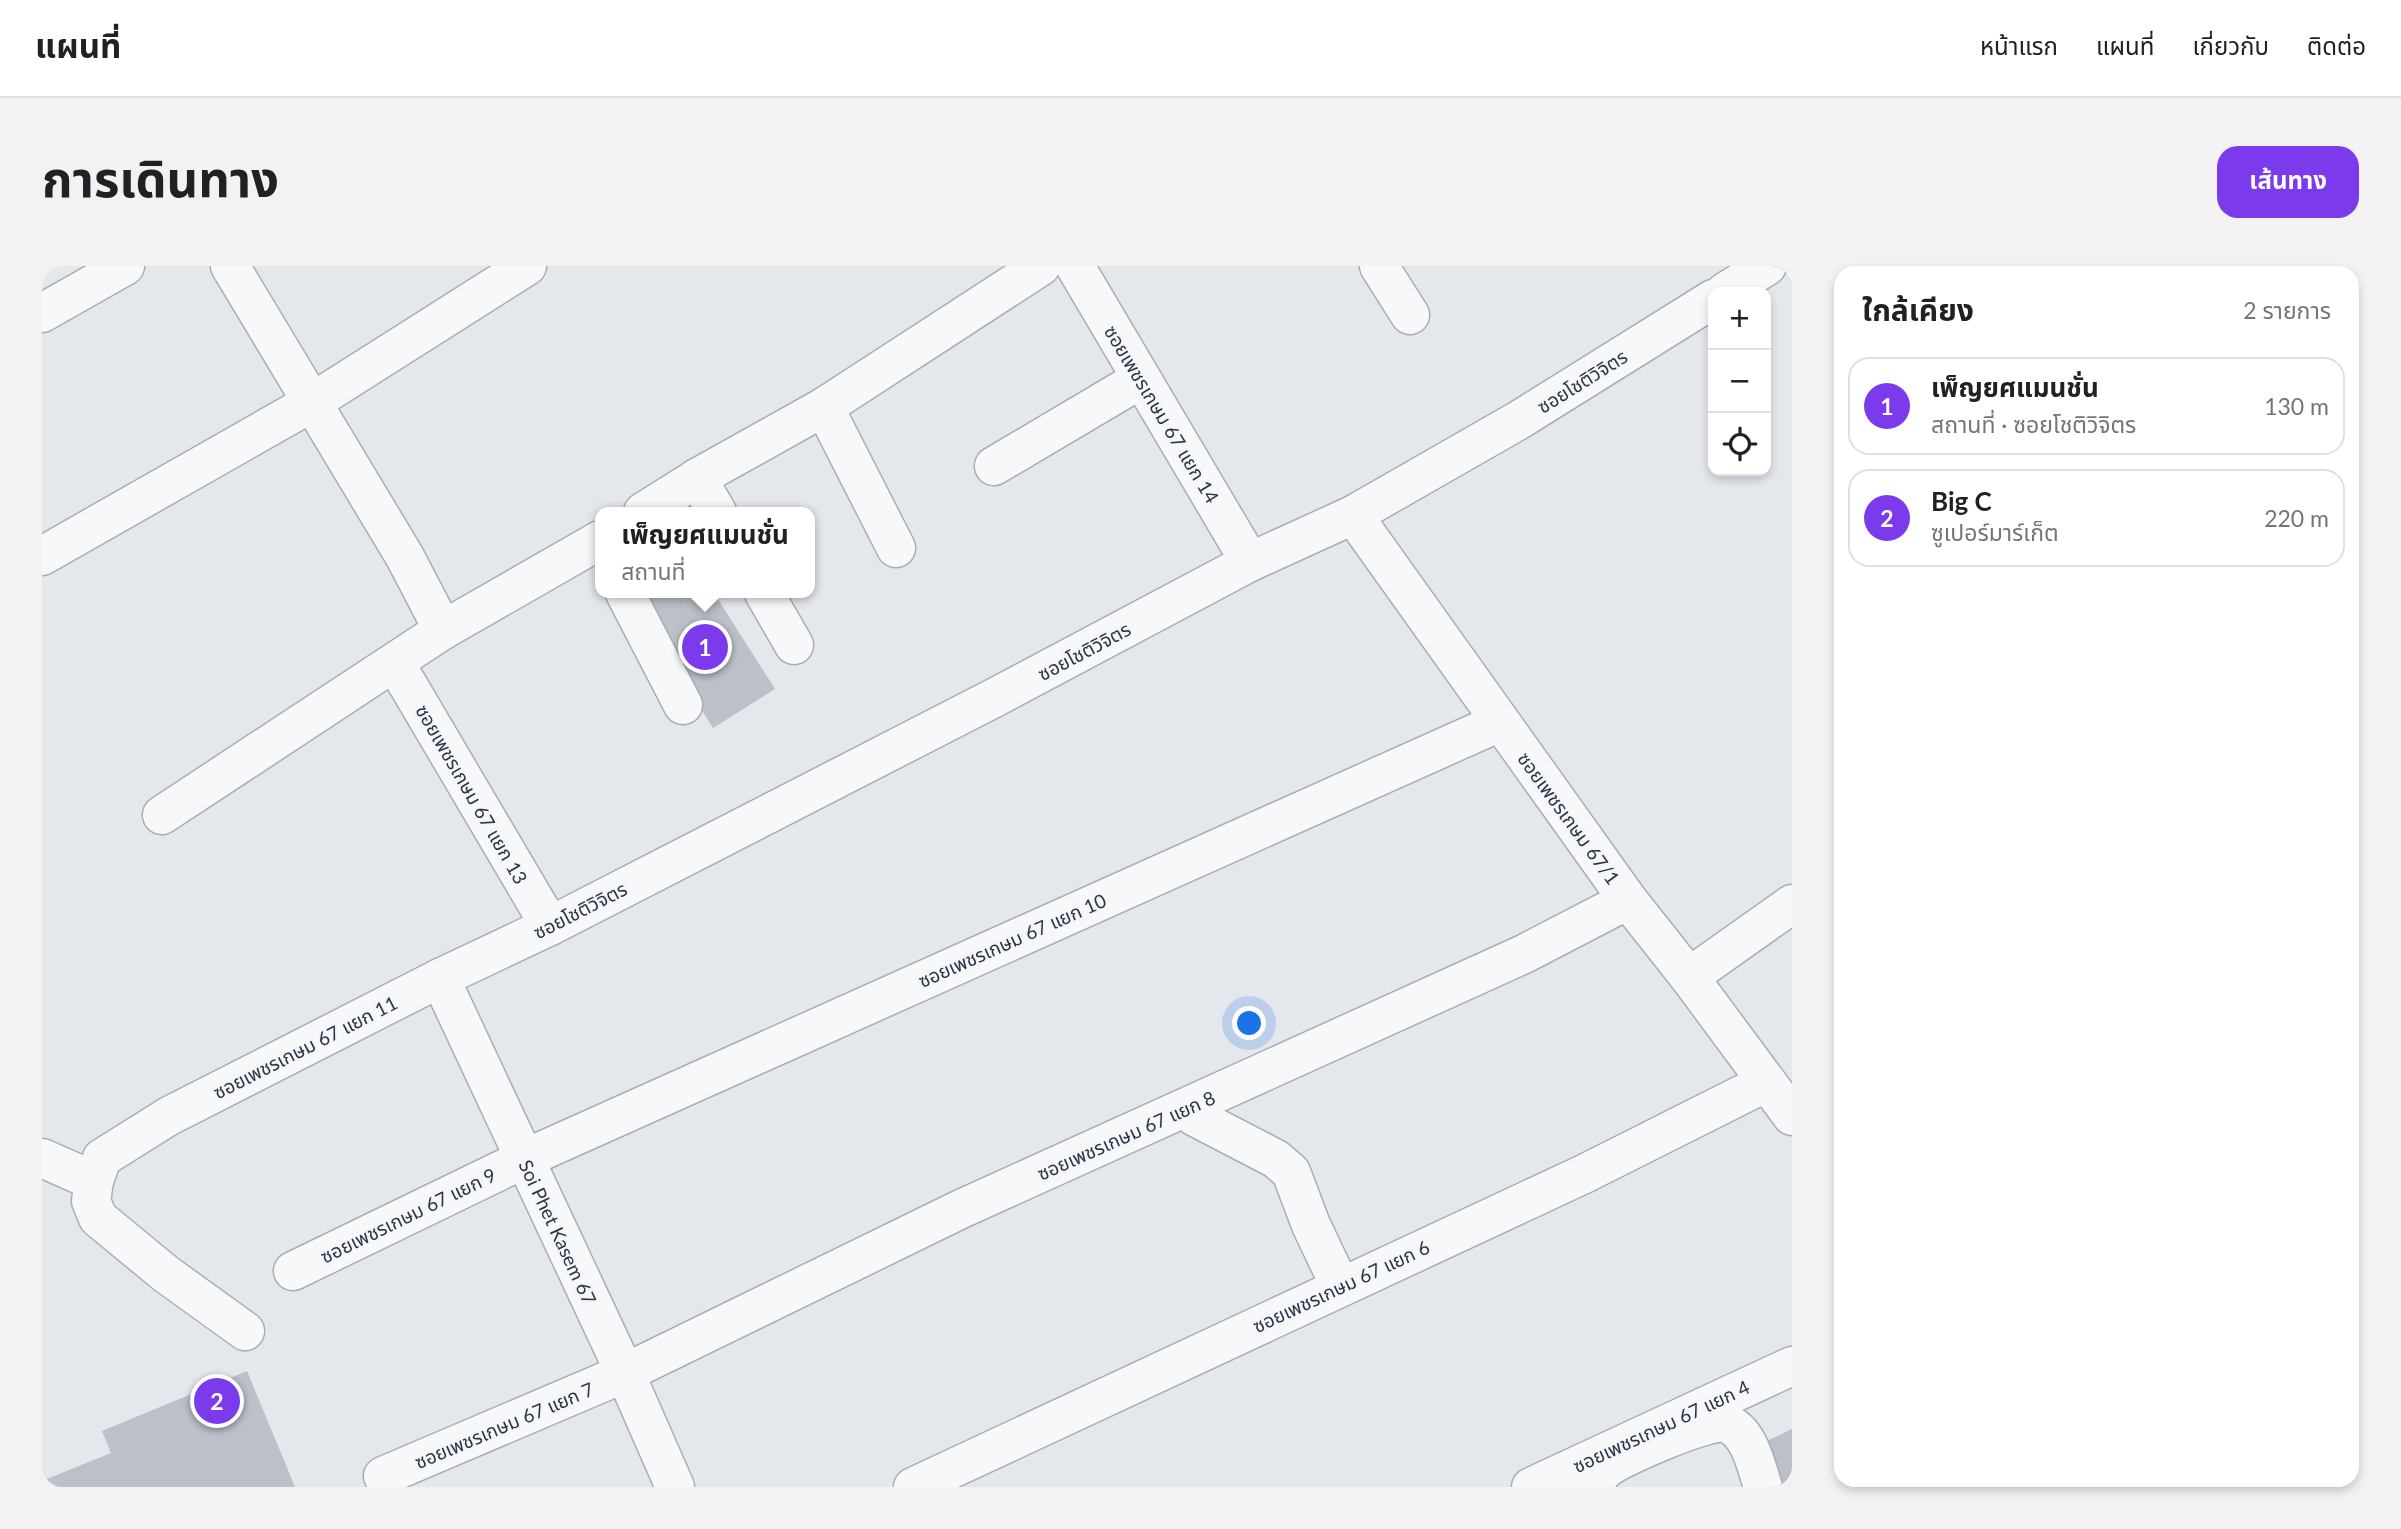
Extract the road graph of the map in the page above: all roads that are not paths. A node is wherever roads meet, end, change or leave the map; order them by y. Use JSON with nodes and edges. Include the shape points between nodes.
{"nodes":[{"id":1,"x":125,"y":266,"type":"edge"},
{"id":2,"x":230,"y":266,"type":"edge"},
{"id":3,"x":527,"y":266,"type":"edge"},
{"id":4,"x":1041,"y":266,"type":"edge"},
{"id":5,"x":1075,"y":266,"type":"edge"},
{"id":6,"x":1379,"y":266,"type":"edge"},
{"id":7,"x":1767,"y":266,"type":"edge"},
{"id":8,"x":1733,"y":287,"type":"edge"},
{"id":9,"x":1708,"y":302,"type":"edge"},
{"id":10,"x":42,"y":313,"type":"edge"},
{"id":11,"x":1410,"y":316,"type":"dead end"},
{"id":12,"x":1141,"y":379,"type":"junction"},
{"id":13,"x":311,"y":403,"type":"junction"},
{"id":14,"x":824,"y":407,"type":"junction"},
{"id":15,"x":994,"y":466,"type":"dead end"},
{"id":16,"x":697,"y":478,"type":"junction"},
{"id":17,"x":651,"y":507,"type":"edge"},
{"id":18,"x":714,"y":507,"type":"edge"},
{"id":19,"x":1353,"y":515,"type":"junction"},
{"id":20,"x":595,"y":543,"type":"edge"},
{"id":21,"x":896,"y":548,"type":"dead end"},
{"id":22,"x":42,"y":556,"type":"edge"},
{"id":23,"x":1250,"y":562,"type":"junction"},
{"id":24,"x":628,"y":598,"type":"edge"},
{"id":25,"x":767,"y":598,"type":"edge"},
{"id":26,"x":443,"y":630,"type":"junction"},
{"id":27,"x":794,"y":645,"type":"dead end"},
{"id":28,"x":394,"y":663,"type":"junction"},
{"id":29,"x":683,"y":705,"type":"dead end"},
{"id":30,"x":1500,"y":722,"type":"junction"},
{"id":31,"x":162,"y":815,"type":"dead end"},
{"id":32,"x":1628,"y":900,"type":"junction"},
{"id":33,"x":1792,"y":904,"type":"edge"},
{"id":34,"x":550,"y":926,"type":"junction"},
{"id":35,"x":1689,"y":977,"type":"junction"},
{"id":36,"x":440,"y":978,"type":"junction"},
{"id":37,"x":1767,"y":1082,"type":"junction"},
{"id":38,"x":1792,"y":1116,"type":"edge"},
{"id":39,"x":1195,"y":1117,"type":"dead end"},
{"id":40,"x":42,"y":1158,"type":"edge"},
{"id":41,"x":524,"y":1159,"type":"junction"},
{"id":42,"x":94,"y":1181,"type":"junction"},
{"id":43,"x":293,"y":1271,"type":"dead end"},
{"id":44,"x":1340,"y":1286,"type":"junction"},
{"id":45,"x":245,"y":1331,"type":"dead end"},
{"id":46,"x":1792,"y":1366,"type":"edge"},
{"id":47,"x":625,"y":1373,"type":"junction"},
{"id":48,"x":383,"y":1476,"type":"dead end"},
{"id":49,"x":675,"y":1487,"type":"edge"},
{"id":50,"x":912,"y":1487,"type":"edge"},
{"id":51,"x":1531,"y":1487,"type":"edge"},
{"id":52,"x":1595,"y":1487,"type":"edge"},
{"id":53,"x":1763,"y":1487,"type":"edge"}],
"edges":[{"from":1,"to":10,"type":"street"},
{"from":2,"to":13,"type":"street"},
{"from":3,"to":13,"type":"street"},
{"from":4,"to":14,"type":"street"},
{"from":5,"to":12,"type":"street","name":"ซอยเพชรเกษม 67 แยก 14"},
{"from":6,"to":11,"type":"street"},
{"from":7,"to":8,"type":"street"},
{"from":9,"to":19,"type":"street","name":"ซอยโชติวิจิตร","via":[[1520,420]]},
{"from":12,"to":15,"type":"street"},
{"from":12,"to":23,"type":"street","name":"ซอยเพชรเกษม 67 แยก 14"},
{"from":13,"to":22,"type":"street"},
{"from":13,"to":26,"type":"street","via":[[405,557]]},
{"from":14,"to":16,"type":"street"},
{"from":14,"to":21,"type":"street"},
{"from":16,"to":17,"type":"street"},
{"from":16,"to":18,"type":"street"},
{"from":19,"to":23,"type":"street","name":"ซอยโชติวิจิตร"},
{"from":19,"to":30,"type":"street","name":"ซอยเพชรเกษม 67/1"},
{"from":20,"to":26,"type":"street"},
{"from":23,"to":34,"type":"street","name":"ซอยโชติวิจิตร"},
{"from":24,"to":29,"type":"street"},
{"from":25,"to":27,"type":"street"},
{"from":26,"to":28,"type":"street"},
{"from":28,"to":31,"type":"street"},
{"from":28,"to":34,"type":"street","name":"ซอยเพชรเกษม 67 แยก 13"},
{"from":30,"to":32,"type":"street","name":"ซอยเพชรเกษม 67/1"},
{"from":30,"to":41,"type":"street","name":"ซอยเพชรเกษม 67 แยก 10"},
{"from":32,"to":35,"type":"street","name":"ซอยเพชรเกษม 67/1"},
{"from":32,"to":47,"type":"street","name":"ซอยเพชรเกษม 67 แยก 8","via":[[1524,954],[961,1209]]},
{"from":33,"to":35,"type":"street"},
{"from":34,"to":36,"type":"street","name":"ซอยโชติวิจิตร"},
{"from":35,"to":37,"type":"street","name":"ซอยเพชรเกษม 67/1"},
{"from":36,"to":41,"type":"street","name":"Soi Phet Kasem 67"},
{"from":36,"to":42,"type":"street","name":"ซอยเพชรเกษม 67 แยก 11","via":[[169,1116],[102,1158]]},
{"from":37,"to":38,"type":"street","name":"ซอยเพชรเกษม 67/1"},
{"from":37,"to":44,"type":"street","name":"ซอยเพชรเกษม 67 แยก 6","via":[[1584,1174]]},
{"from":39,"to":44,"type":"street","via":[[1276,1159],[1291,1172]]},
{"from":40,"to":42,"type":"street"},
{"from":41,"to":43,"type":"street","name":"ซอยเพชรเกษม 67 แยก 9"},
{"from":41,"to":47,"type":"street","name":"Soi Phet Kasem 67"},
{"from":42,"to":45,"type":"street","via":[[91,1201],[98,1218]]},
{"from":44,"to":50,"type":"street","name":"ซอยเพชรเกษม 67 แยก 6"},
{"from":46,"to":51,"type":"street","name":"ซอยเพชรเกษม 67 แยก 4"},
{"from":47,"to":48,"type":"street","name":"ซอยเพชรเกษม 67 แยก 7"},
{"from":47,"to":49,"type":"street","name":"Soi Phet Kasem 67"},
{"from":52,"to":53,"type":"street","via":[[1604,1470],[1623,1457],[1707,1424],[1725,1423],[1741,1434]]}]}
